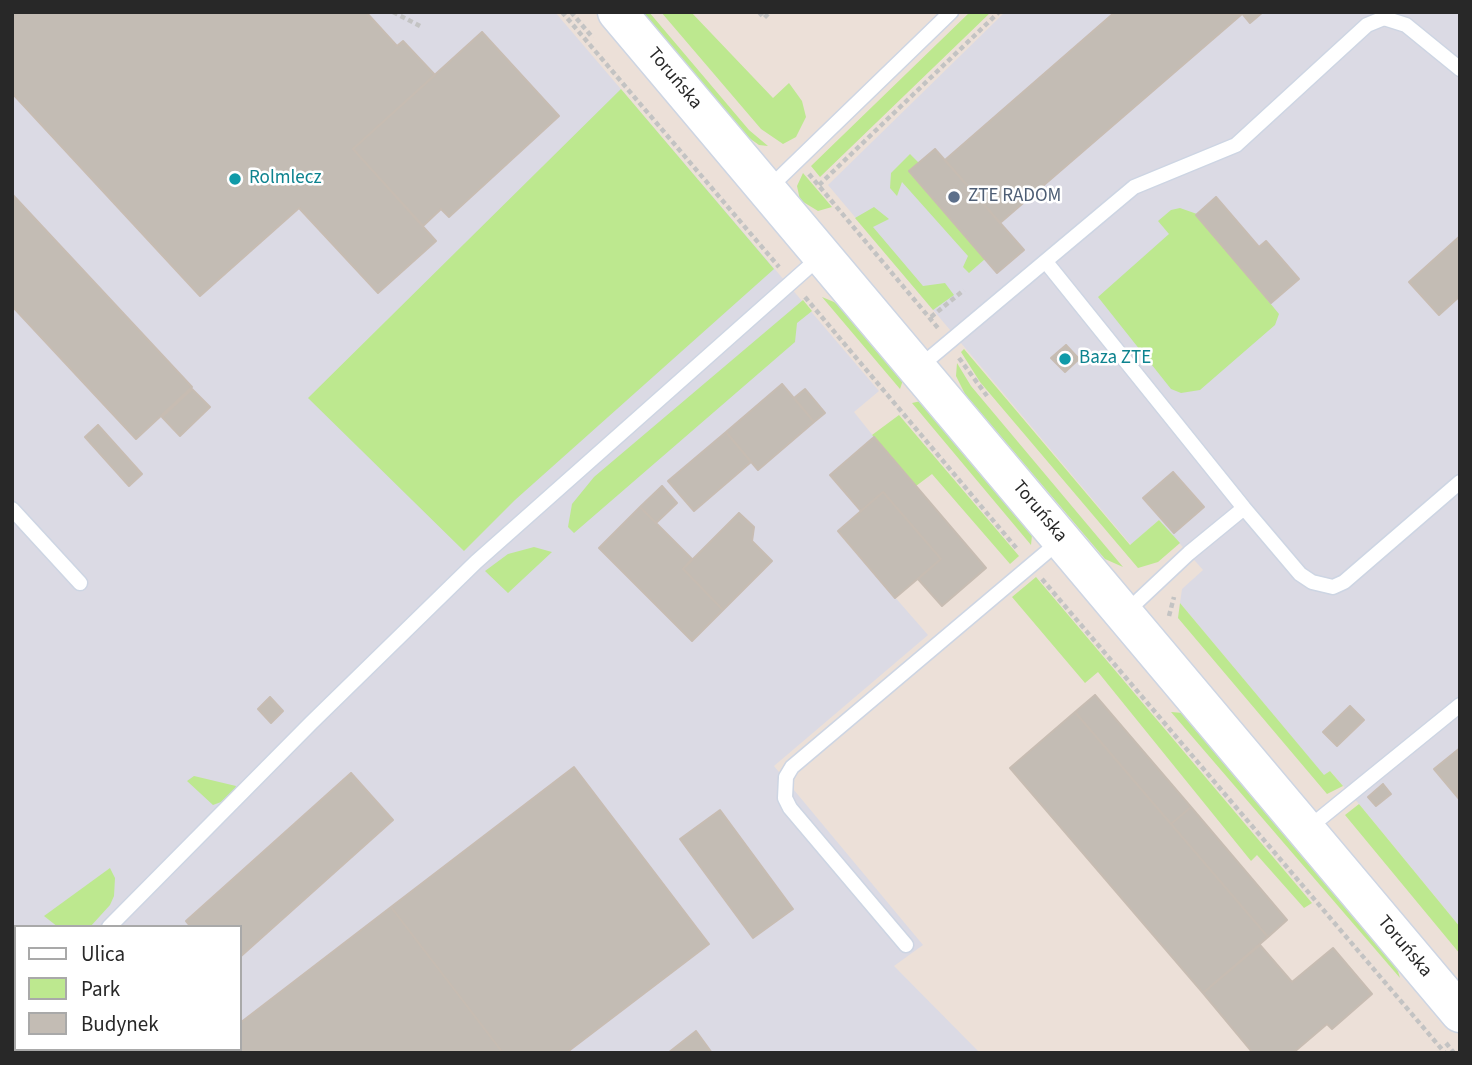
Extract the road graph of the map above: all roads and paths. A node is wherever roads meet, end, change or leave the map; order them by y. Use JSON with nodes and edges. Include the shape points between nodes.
{"nodes":[{"id":1,"x":393,"y":12,"type":"edge"},
{"id":2,"x":562,"y":12,"type":"edge"},
{"id":3,"x":617,"y":12,"type":"edge"},
{"id":4,"x":759,"y":12,"type":"edge"},
{"id":5,"x":770,"y":12,"type":"edge"},
{"id":6,"x":951,"y":12,"type":"edge"},
{"id":7,"x":999,"y":12,"type":"edge"},
{"id":8,"x":420,"y":26,"type":"dead end"},
{"id":9,"x":1460,"y":69,"type":"edge"},
{"id":10,"x":819,"y":185,"type":"dead end"},
{"id":11,"x":768,"y":190,"type":"junction"},
{"id":12,"x":822,"y":255,"type":"junction"},
{"id":13,"x":1046,"y":262,"type":"junction"},
{"id":14,"x":792,"y":281,"type":"junction"},
{"id":15,"x":964,"y":290,"type":"dead end"},
{"id":16,"x":930,"y":317,"type":"dead end"},
{"id":17,"x":918,"y":368,"type":"junction"},
{"id":18,"x":1460,"y":482,"type":"edge"},
{"id":19,"x":1244,"y":508,"type":"junction"},
{"id":20,"x":12,"y":509,"type":"edge"},
{"id":21,"x":1062,"y":540,"type":"junction"},
{"id":22,"x":1030,"y":564,"type":"junction"},
{"id":23,"x":80,"y":583,"type":"dead end"},
{"id":24,"x":1124,"y":614,"type":"junction"},
{"id":25,"x":1460,"y":705,"type":"edge"},
{"id":26,"x":1306,"y":830,"type":"junction"},
{"id":27,"x":112,"y":925,"type":"edge"},
{"id":28,"x":906,"y":945,"type":"dead end"},
{"id":29,"x":1460,"y":1013,"type":"edge"},
{"id":30,"x":1445,"y":1053,"type":"edge"}],
"edges":[{"from":1,"to":8,"type":"path"},
{"from":2,"to":14,"type":"path"},
{"from":3,"to":11,"type":"street","name":"Toruńska"},
{"from":4,"to":5,"type":"path","via":[[764,18]]},
{"from":6,"to":11,"type":"lane"},
{"from":7,"to":10,"type":"path"},
{"from":9,"to":13,"type":"lane","via":[[1406,25],[1393,19],[1376,20],[1236,145],[1135,187]]},
{"from":11,"to":12,"type":"street","name":"Toruńska"},
{"from":12,"to":14,"type":"lane"},
{"from":12,"to":17,"type":"street","name":"Toruńska"},
{"from":13,"to":17,"type":"lane"},
{"from":13,"to":19,"type":"lane"},
{"from":14,"to":22,"type":"path"},
{"from":14,"to":27,"type":"lane","via":[[476,562]]},
{"from":15,"to":16,"type":"path"},
{"from":17,"to":21,"type":"street","name":"Toruńska"},
{"from":18,"to":19,"type":"lane","via":[[1333,587],[1322,587],[1300,575]]},
{"from":19,"to":24,"type":"lane"},
{"from":20,"to":23,"type":"lane"},
{"from":21,"to":22,"type":"lane"},
{"from":21,"to":24,"type":"street","name":"Toruńska"},
{"from":22,"to":28,"type":"lane","via":[[792,767],[786,777],[790,808]]},
{"from":22,"to":30,"type":"path"},
{"from":24,"to":26,"type":"street","name":"Toruńska"},
{"from":25,"to":26,"type":"lane"},
{"from":26,"to":29,"type":"street","name":"Toruńska"}]}
